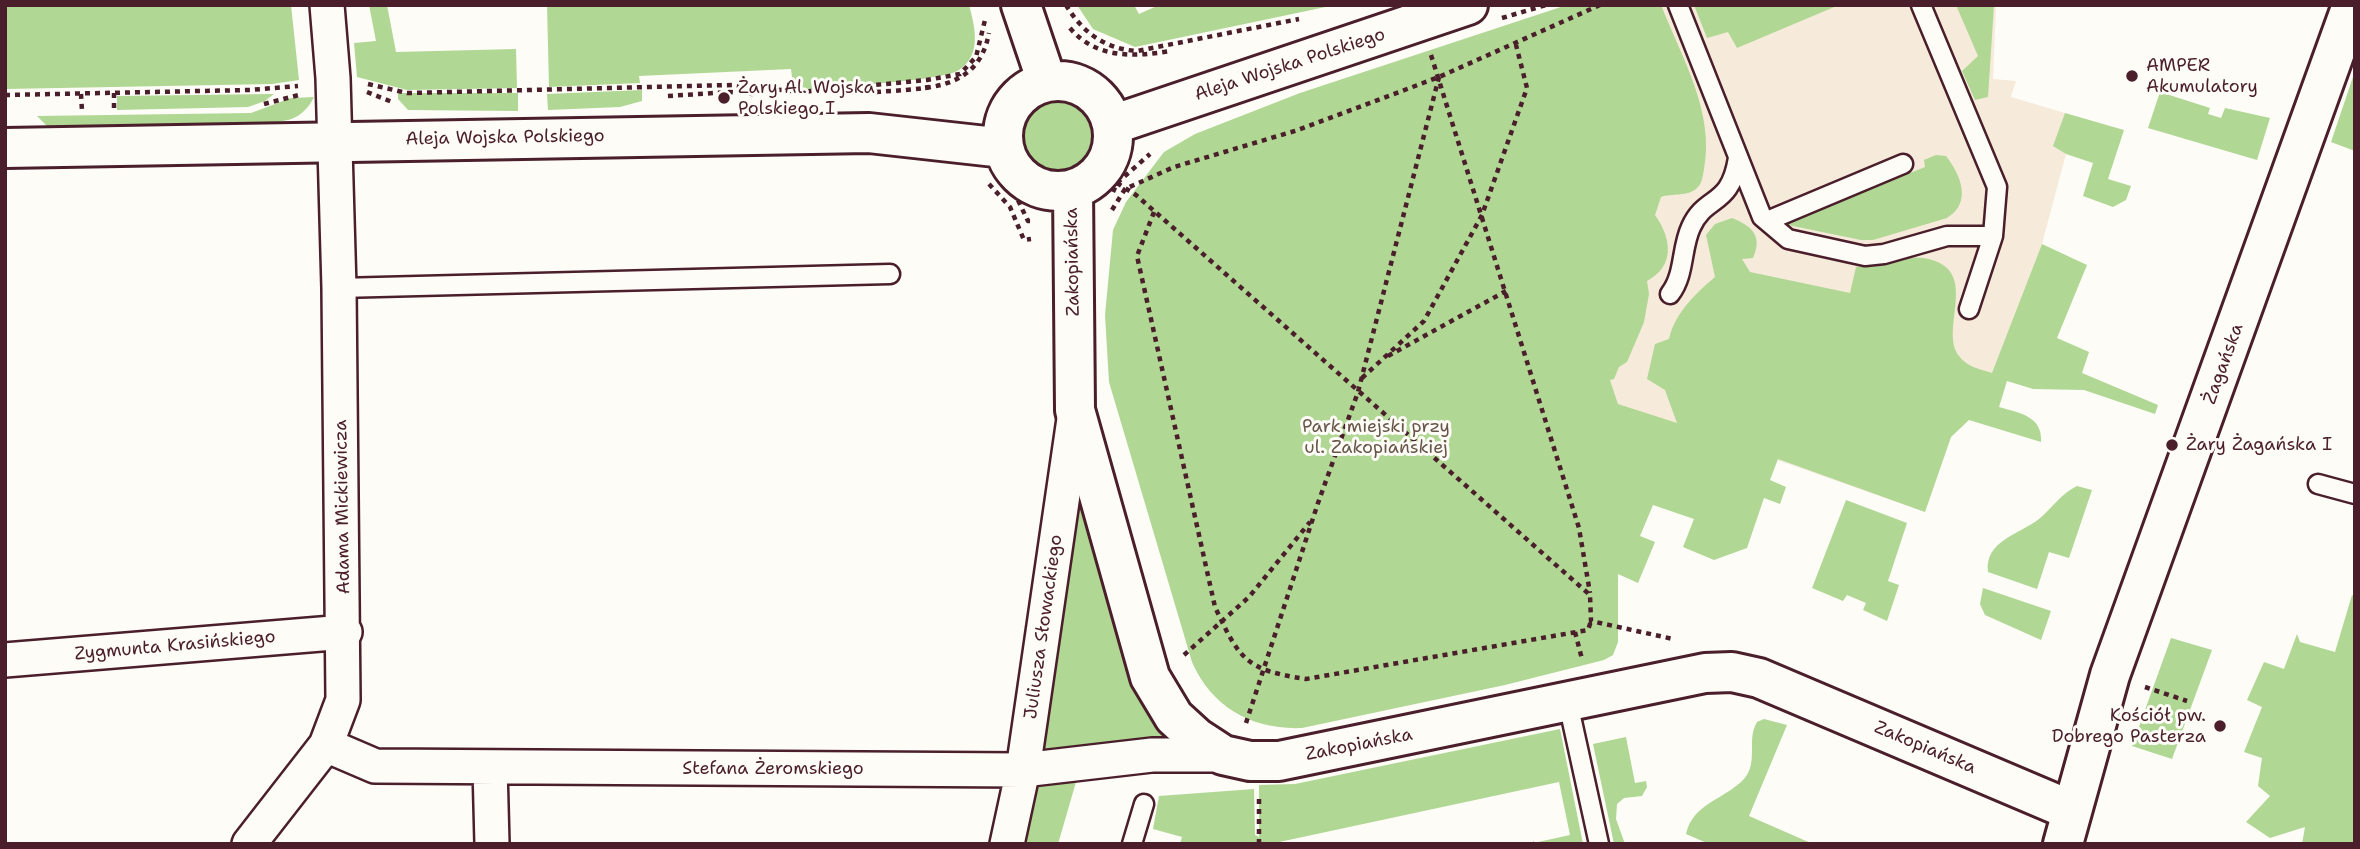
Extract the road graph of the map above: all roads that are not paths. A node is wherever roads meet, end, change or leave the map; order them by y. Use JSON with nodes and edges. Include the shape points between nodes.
{"nodes":[{"id":1,"x":327,"y":5,"type":"edge"},
{"id":2,"x":1468,"y":5,"type":"edge"},
{"id":3,"x":1678,"y":5,"type":"edge"},
{"id":4,"x":1921,"y":5,"type":"edge"},
{"id":5,"x":2352,"y":5,"type":"edge"},
{"id":6,"x":1010,"y":9,"type":"edge"},
{"id":7,"x":1047,"y":82,"type":"junction"},
{"id":8,"x":1112,"y":125,"type":"junction"},
{"id":9,"x":334,"y":140,"type":"junction"},
{"id":10,"x":5,"y":148,"type":"edge"},
{"id":11,"x":1004,"y":148,"type":"junction"},
{"id":12,"x":1738,"y":158,"type":"junction"},
{"id":13,"x":1903,"y":164,"type":"dead end"},
{"id":14,"x":1073,"y":189,"type":"junction"},
{"id":15,"x":1767,"y":222,"type":"junction"},
{"id":16,"x":1993,"y":236,"type":"junction"},
{"id":17,"x":890,"y":274,"type":"dead end"},
{"id":18,"x":339,"y":288,"type":"junction"},
{"id":19,"x":1670,"y":294,"type":"dead end"},
{"id":20,"x":1969,"y":309,"type":"dead end"},
{"id":21,"x":1075,"y":410,"type":"junction"},
{"id":22,"x":2318,"y":484,"type":"dead end"},
{"id":23,"x":2355,"y":494,"type":"edge"},
{"id":24,"x":345,"y":632,"type":"junction"},
{"id":25,"x":5,"y":660,"type":"edge"},
{"id":26,"x":1576,"y":687,"type":"junction"},
{"id":27,"x":326,"y":745,"type":"junction"},
{"id":28,"x":1223,"y":755,"type":"junction"},
{"id":29,"x":490,"y":767,"type":"junction"},
{"id":30,"x":1023,"y":770,"type":"junction"},
{"id":31,"x":1144,"y":804,"type":"dead end"},
{"id":32,"x":2066,"y":827,"type":"edge"},
{"id":33,"x":249,"y":844,"type":"edge"},
{"id":34,"x":492,"y":844,"type":"edge"},
{"id":35,"x":1007,"y":844,"type":"edge"},
{"id":36,"x":1132,"y":844,"type":"edge"},
{"id":37,"x":1600,"y":844,"type":"edge"}],
"edges":[{"from":1,"to":9,"type":"street","name":"Adama Mickiewicza"},
{"from":2,"to":8,"type":"street","name":"Aleja Wojska Polskiego"},
{"from":3,"to":12,"type":"lane"},
{"from":4,"to":16,"type":"lane","via":[[1997,187]]},
{"from":5,"to":32,"type":"street","name":"Żagańska","via":[[2110,675]]},
{"from":6,"to":7,"type":"street"},
{"from":7,"to":8,"type":"street","via":[[1064,81],[1095,95]]},
{"from":7,"to":11,"type":"street","via":[[1017,99],[1003,130]]},
{"from":8,"to":14,"type":"street","via":[[1109,157],[1100,171]]},
{"from":9,"to":10,"type":"street","name":"Aleja Wojska Polskiego"},
{"from":9,"to":11,"type":"street","name":"Aleja Wojska Polskiego","via":[[869,133]]},
{"from":9,"to":18,"type":"street","name":"Adama Mickiewicza"},
{"from":11,"to":14,"type":"street","via":[[1022,178],[1046,189]]},
{"from":12,"to":15,"type":"lane"},
{"from":12,"to":19,"type":"lane","via":[[1731,187],[1692,224]]},
{"from":13,"to":15,"type":"lane"},
{"from":14,"to":21,"type":"street","name":"Zakopiańska"},
{"from":15,"to":16,"type":"lane","via":[[1787,239],[1865,256],[1947,236]]},
{"from":16,"to":20,"type":"lane"},
{"from":17,"to":18,"type":"lane"},
{"from":18,"to":24,"type":"street","name":"Adama Mickiewicza"},
{"from":21,"to":28,"type":"street","name":"Zakopiańska","via":[[1150,677],[1174,717]]},
{"from":21,"to":30,"type":"street","name":"Juliusza Słowackiego"},
{"from":22,"to":23,"type":"lane"},
{"from":24,"to":25,"type":"street","name":"Zygmunta Krasińskiego"},
{"from":24,"to":27,"type":"street","name":"Adama Mickiewicza","via":[[343,701]]},
{"from":26,"to":28,"type":"street","name":"Zakopiańska","via":[[1279,761]]},
{"from":26,"to":32,"type":"street","name":"Zakopiańska","via":[[1705,673],[1759,678]]},
{"from":26,"to":37,"type":"lane"},
{"from":27,"to":29,"type":"street","name":"Stefana Żeromskiego","via":[[375,766]]},
{"from":27,"to":33,"type":"street","name":"Adama Mickiewicza"},
{"from":28,"to":30,"type":"street","name":"Stefana Żeromskiego","via":[[1152,755]]},
{"from":29,"to":30,"type":"street","name":"Stefana Żeromskiego"},
{"from":29,"to":34,"type":"street"},
{"from":30,"to":35,"type":"street","name":"Juliusza Słowackiego"},
{"from":31,"to":36,"type":"lane"}]}
